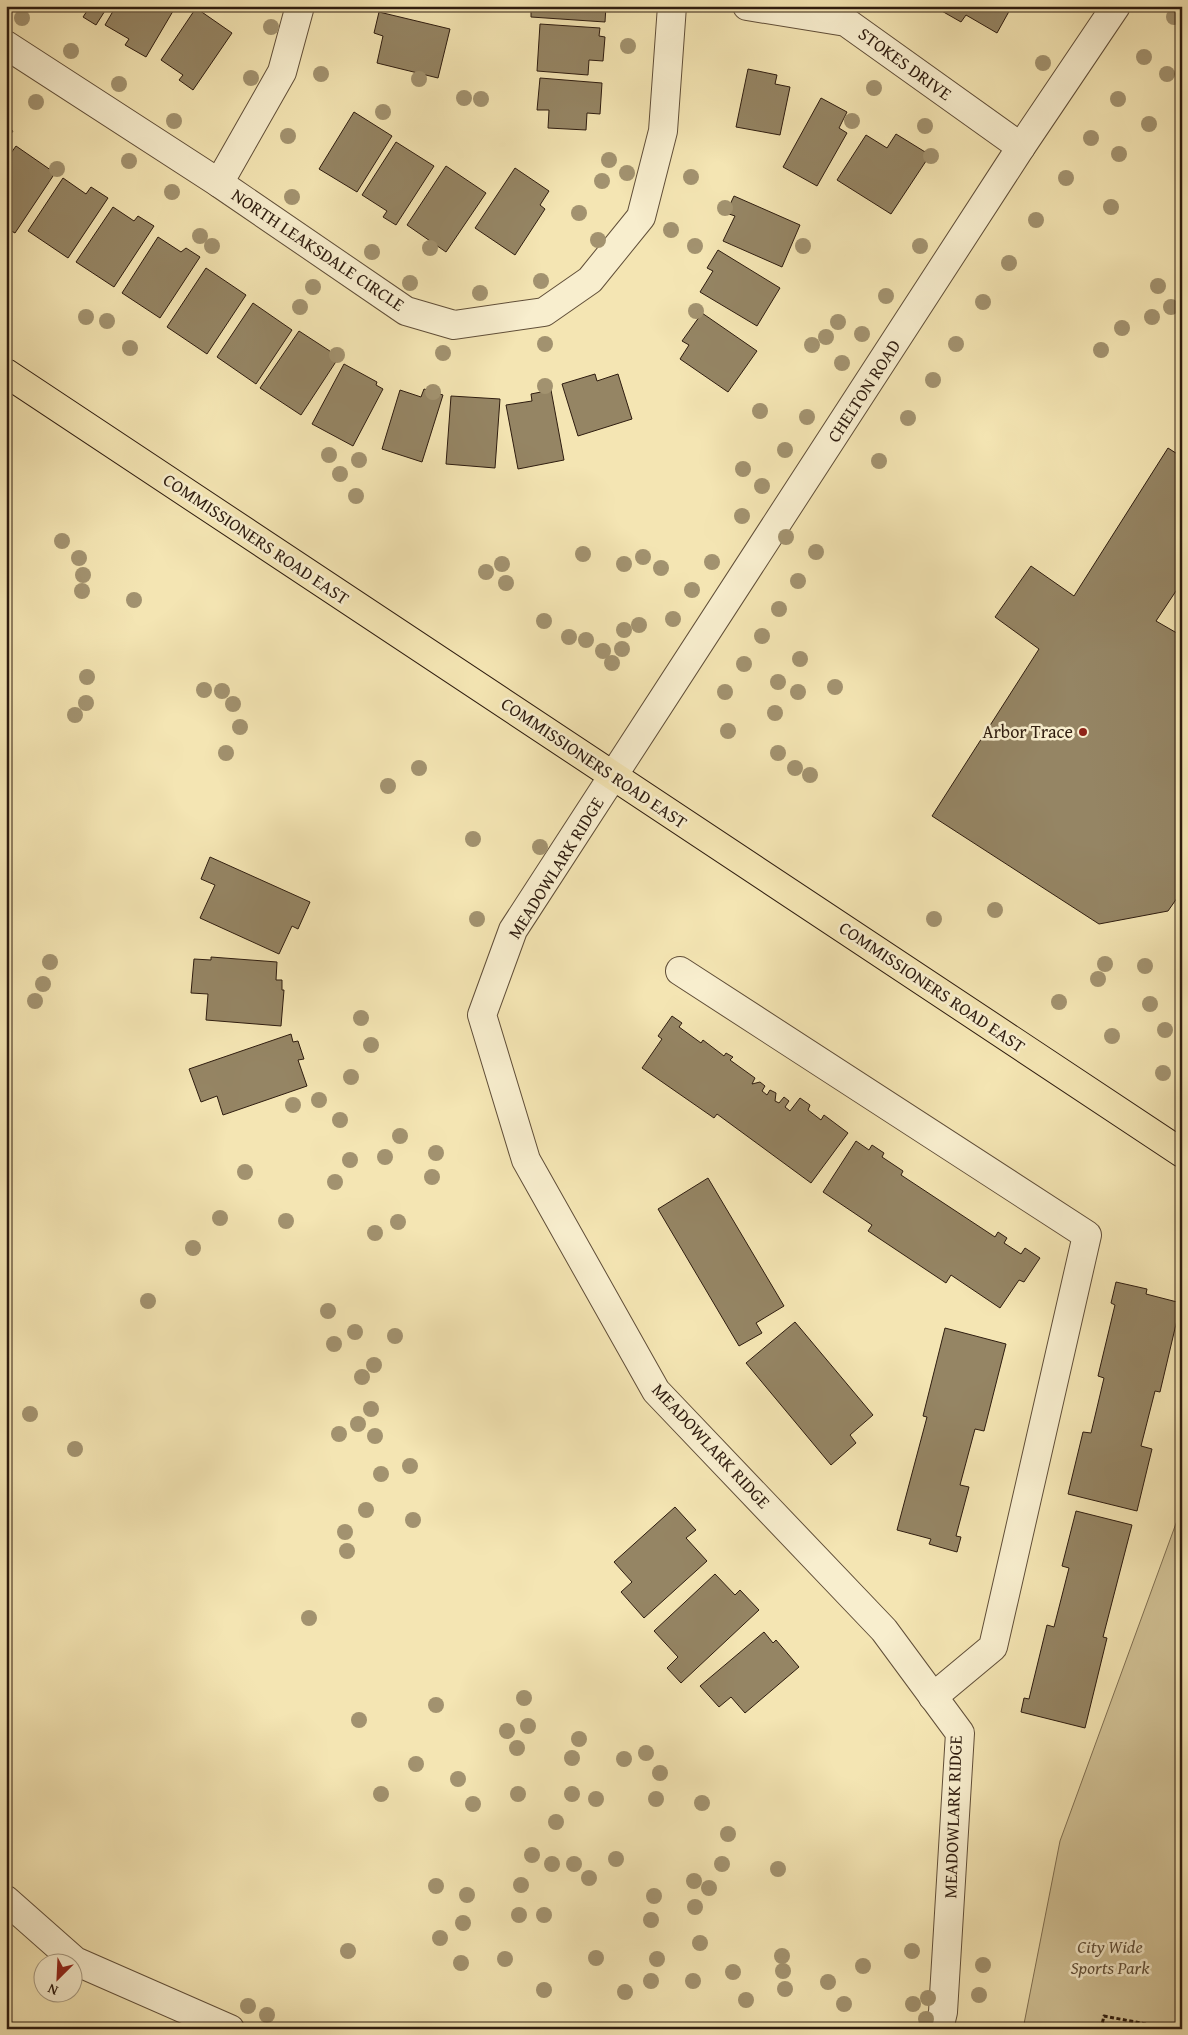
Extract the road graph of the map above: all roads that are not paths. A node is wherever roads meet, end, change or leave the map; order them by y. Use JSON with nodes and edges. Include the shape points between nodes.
{"nodes":[{"id":1,"x":300,"y":6,"type":"edge"},
{"id":2,"x":672,"y":6,"type":"edge"},
{"id":3,"x":747,"y":6,"type":"edge"},
{"id":4,"x":1116,"y":6,"type":"edge"},
{"id":5,"x":849,"y":14,"type":"edge"},
{"id":6,"x":6,"y":45,"type":"edge"},
{"id":7,"x":1021,"y":147,"type":"junction"},
{"id":8,"x":219,"y":183,"type":"junction"},
{"id":9,"x":6,"y":373,"type":"edge"},
{"id":10,"x":614,"y":777,"type":"junction"},
{"id":11,"x":680,"y":971,"type":"dead end"},
{"id":12,"x":1182,"y":1153,"type":"edge"},
{"id":13,"x":933,"y":1697,"type":"junction"},
{"id":14,"x":6,"y":1900,"type":"edge"},
{"id":15,"x":230,"y":2029,"type":"edge"},
{"id":16,"x":939,"y":2029,"type":"edge"}],
"edges":[{"from":1,"to":8,"type":"street","name":"NORTH LEAKSDALE CIRCLE","via":[[282,72]]},
{"from":2,"to":8,"type":"street","name":"NORTH LEAKSDALE CIRCLE","via":[[663,131],[641,218],[590,280],[544,312],[454,325],[406,311]]},
{"from":3,"to":5,"type":"street","name":"STOKES DRIVE"},
{"from":4,"to":7,"type":"street","name":"CHELTON ROAD"},
{"from":5,"to":7,"type":"street","name":"STOKES DRIVE"},
{"from":6,"to":8,"type":"street","name":"NORTH LEAKSDALE CIRCLE"},
{"from":7,"to":10,"type":"street","name":"CHELTON ROAD"},
{"from":9,"to":10,"type":"main road","name":"COMMISSIONERS ROAD EAST"},
{"from":10,"to":12,"type":"main road","name":"COMMISSIONERS ROAD EAST"},
{"from":10,"to":13,"type":"street","name":"MEADOWLARK RIDGE","via":[[513,930],[482,1015],[526,1160],[656,1391],[884,1630]]},
{"from":11,"to":13,"type":"street","via":[[1087,1235],[993,1647]]},
{"from":13,"to":16,"type":"street","name":"MEADOWLARK RIDGE","via":[[960,1732],[943,2012]]},
{"from":14,"to":15,"type":"street","via":[[75,1961]]}]}
